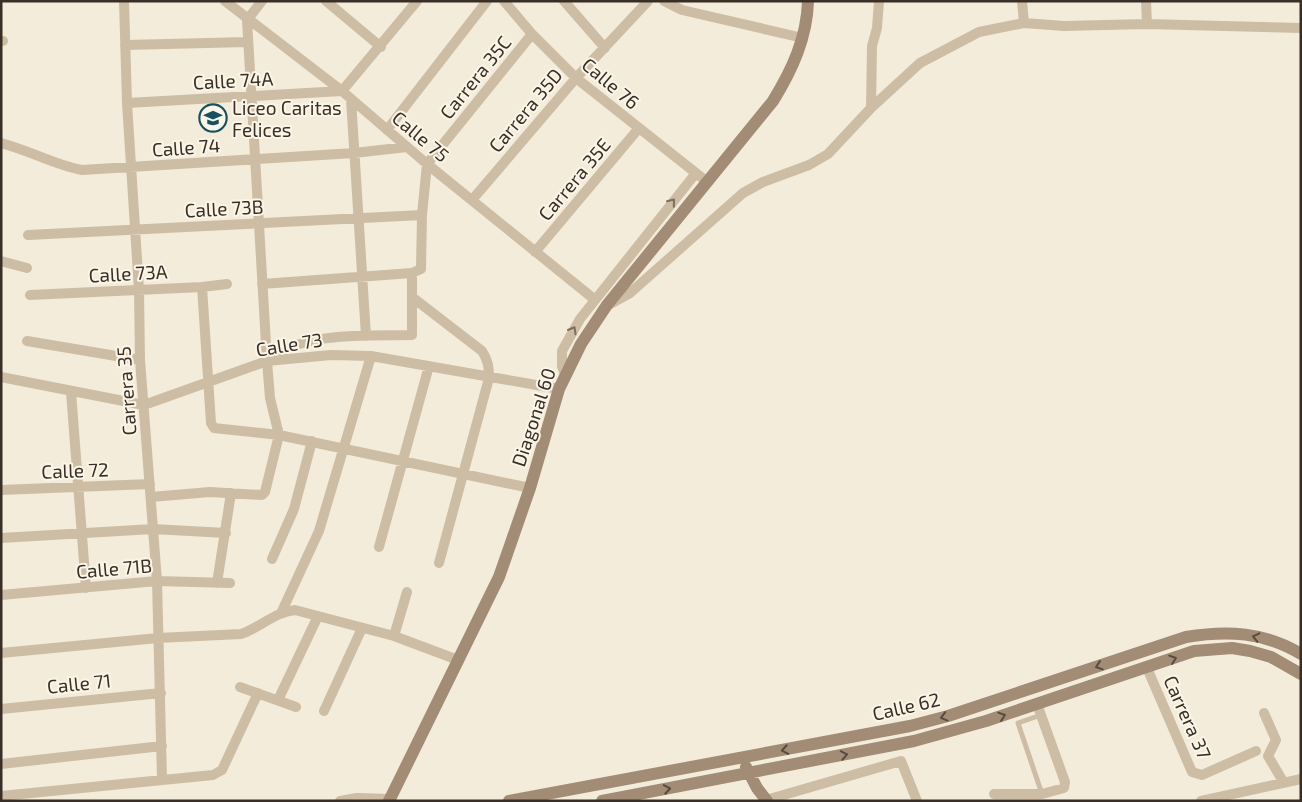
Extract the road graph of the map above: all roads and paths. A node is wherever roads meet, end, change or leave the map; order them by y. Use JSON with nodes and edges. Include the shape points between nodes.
{"nodes":[{"id":1,"x":124,"y":1,"type":"edge"},
{"id":2,"x":225,"y":1,"type":"edge"},
{"id":3,"x":262,"y":1,"type":"edge"},
{"id":4,"x":326,"y":1,"type":"edge"},
{"id":5,"x":418,"y":1,"type":"edge"},
{"id":6,"x":487,"y":1,"type":"edge"},
{"id":7,"x":504,"y":1,"type":"edge"},
{"id":8,"x":564,"y":1,"type":"edge"},
{"id":9,"x":648,"y":1,"type":"edge"},
{"id":10,"x":664,"y":1,"type":"edge"},
{"id":11,"x":808,"y":1,"type":"edge"},
{"id":12,"x":879,"y":1,"type":"edge"},
{"id":13,"x":1022,"y":1,"type":"edge"},
{"id":14,"x":1146,"y":1,"type":"edge"},
{"id":15,"x":247,"y":20,"type":"junction"},
{"id":16,"x":1024,"y":23,"type":"junction"},
{"id":17,"x":1147,"y":24,"type":"junction"},
{"id":18,"x":1301,"y":28,"type":"edge"},
{"id":19,"x":532,"y":34,"type":"junction"},
{"id":20,"x":803,"y":38,"type":"junction"},
{"id":21,"x":248,"y":42,"type":"junction"},
{"id":22,"x":125,"y":45,"type":"junction"},
{"id":23,"x":381,"y":47,"type":"junction"},
{"id":24,"x":605,"y":48,"type":"junction"},
{"id":25,"x":576,"y":78,"type":"junction"},
{"id":26,"x":342,"y":91,"type":"junction"},
{"id":27,"x":251,"y":97,"type":"junction"},
{"id":28,"x":352,"y":100,"type":"junction"},
{"id":29,"x":126,"y":102,"type":"junction"},
{"id":30,"x":871,"y":108,"type":"junction"},
{"id":31,"x":639,"y":128,"type":"junction"},
{"id":32,"x":387,"y":130,"type":"junction"},
{"id":33,"x":1,"y":143,"type":"edge"},
{"id":34,"x":407,"y":147,"type":"junction"},
{"id":35,"x":354,"y":153,"type":"junction"},
{"id":36,"x":255,"y":160,"type":"junction"},
{"id":37,"x":427,"y":164,"type":"junction"},
{"id":38,"x":130,"y":168,"type":"junction"},
{"id":39,"x":696,"y":173,"type":"junction"},
{"id":40,"x":706,"y":181,"type":"junction"},
{"id":41,"x":472,"y":200,"type":"junction"},
{"id":42,"x":422,"y":215,"type":"junction"},
{"id":43,"x":357,"y":218,"type":"junction"},
{"id":44,"x":259,"y":224,"type":"junction"},
{"id":45,"x":134,"y":231,"type":"junction"},
{"id":46,"x":28,"y":235,"type":"dead end"},
{"id":47,"x":535,"y":252,"type":"junction"},
{"id":48,"x":1,"y":261,"type":"edge"},
{"id":49,"x":27,"y":268,"type":"dead end"},
{"id":50,"x":415,"y":272,"type":"junction"},
{"id":51,"x":362,"y":275,"type":"junction"},
{"id":52,"x":227,"y":284,"type":"dead end"},
{"id":53,"x":262,"y":284,"type":"junction"},
{"id":54,"x":202,"y":287,"type":"junction"},
{"id":55,"x":139,"y":290,"type":"junction"},
{"id":56,"x":30,"y":295,"type":"dead end"},
{"id":57,"x":412,"y":297,"type":"junction"},
{"id":58,"x":594,"y":299,"type":"junction"},
{"id":59,"x":607,"y":305,"type":"junction"},
{"id":60,"x":366,"y":336,"type":"junction"},
{"id":61,"x":27,"y":341,"type":"dead end"},
{"id":62,"x":371,"y":356,"type":"junction"},
{"id":63,"x":140,"y":360,"type":"junction"},
{"id":64,"x":267,"y":361,"type":"junction"},
{"id":65,"x":429,"y":366,"type":"junction"},
{"id":66,"x":565,"y":375,"type":"junction"},
{"id":67,"x":1,"y":377,"type":"edge"},
{"id":68,"x":488,"y":378,"type":"junction"},
{"id":69,"x":208,"y":383,"type":"junction"},
{"id":70,"x":559,"y":389,"type":"junction"},
{"id":71,"x":71,"y":392,"type":"junction"},
{"id":72,"x":144,"y":404,"type":"junction"},
{"id":73,"x":279,"y":435,"type":"junction"},
{"id":74,"x":312,"y":442,"type":"junction"},
{"id":75,"x":344,"y":448,"type":"junction"},
{"id":76,"x":405,"y":461,"type":"junction"},
{"id":77,"x":464,"y":474,"type":"junction"},
{"id":78,"x":150,"y":484,"type":"junction"},
{"id":79,"x":78,"y":487,"type":"junction"},
{"id":80,"x":530,"y":488,"type":"junction"},
{"id":81,"x":1,"y":490,"type":"edge"},
{"id":82,"x":231,"y":494,"type":"junction"},
{"id":83,"x":151,"y":497,"type":"junction"},
{"id":84,"x":153,"y":529,"type":"junction"},
{"id":85,"x":82,"y":533,"type":"junction"},
{"id":86,"x":226,"y":533,"type":"junction"},
{"id":87,"x":1,"y":538,"type":"edge"},
{"id":88,"x":379,"y":547,"type":"dead end"},
{"id":89,"x":272,"y":559,"type":"dead end"},
{"id":90,"x":439,"y":562,"type":"dead end"},
{"id":91,"x":157,"y":581,"type":"junction"},
{"id":92,"x":217,"y":583,"type":"junction"},
{"id":93,"x":230,"y":583,"type":"dead end"},
{"id":94,"x":86,"y":588,"type":"junction"},
{"id":95,"x":407,"y":592,"type":"dead end"},
{"id":96,"x":1,"y":595,"type":"edge"},
{"id":97,"x":282,"y":612,"type":"junction"},
{"id":98,"x":318,"y":616,"type":"junction"},
{"id":99,"x":362,"y":628,"type":"junction"},
{"id":100,"x":394,"y":636,"type":"junction"},
{"id":101,"x":158,"y":638,"type":"junction"},
{"id":102,"x":1,"y":653,"type":"edge"},
{"id":103,"x":1301,"y":654,"type":"edge"},
{"id":104,"x":458,"y":660,"type":"junction"},
{"id":105,"x":1147,"y":668,"type":"junction"},
{"id":106,"x":1301,"y":674,"type":"edge"},
{"id":107,"x":240,"y":687,"type":"dead end"},
{"id":108,"x":161,"y":692,"type":"junction"},
{"id":109,"x":258,"y":693,"type":"junction"},
{"id":110,"x":278,"y":700,"type":"junction"},
{"id":111,"x":296,"y":707,"type":"dead end"},
{"id":112,"x":1,"y":709,"type":"edge"},
{"id":113,"x":1039,"y":710,"type":"junction"},
{"id":114,"x":324,"y":711,"type":"dead end"},
{"id":115,"x":1264,"y":713,"type":"dead end"},
{"id":116,"x":162,"y":746,"type":"junction"},
{"id":117,"x":1256,"y":751,"type":"dead end"},
{"id":118,"x":744,"y":757,"type":"junction"},
{"id":119,"x":1,"y":764,"type":"edge"},
{"id":120,"x":749,"y":774,"type":"junction"},
{"id":121,"x":162,"y":779,"type":"junction"},
{"id":122,"x":1301,"y":779,"type":"edge"},
{"id":123,"x":1284,"y":783,"type":"junction"},
{"id":124,"x":994,"y":794,"type":"dead end"},
{"id":125,"x":1042,"y":794,"type":"junction"},
{"id":126,"x":1,"y":796,"type":"edge"},
{"id":127,"x":1241,"y":797,"type":"edge"},
{"id":128,"x":389,"y":800,"type":"edge"},
{"id":129,"x":766,"y":800,"type":"edge"},
{"id":130,"x":340,"y":801,"type":"edge"},
{"id":131,"x":509,"y":801,"type":"edge"},
{"id":132,"x":602,"y":801,"type":"edge"},
{"id":133,"x":917,"y":801,"type":"edge"},
{"id":134,"x":1201,"y":801,"type":"edge"}],
"edges":[{"from":1,"to":22,"type":"street","name":"Carrera 35"},
{"from":2,"to":15,"type":"street","name":"Calle 75"},
{"from":3,"to":15,"type":"street"},
{"from":4,"to":23,"type":"street"},
{"from":5,"to":23,"type":"street"},
{"from":6,"to":32,"type":"street"},
{"from":7,"to":19,"type":"street","name":"Calle 76"},
{"from":8,"to":24,"type":"street"},
{"from":9,"to":24,"type":"street","name":"Carrera 35D"},
{"from":10,"to":20,"type":"street","via":[[682,10]]},
{"from":11,"to":20,"type":"main road","name":"Diagonal 60"},
{"from":12,"to":30,"type":"street","via":[[872,46]]},
{"from":13,"to":16,"type":"street"},
{"from":14,"to":17,"type":"street"},
{"from":15,"to":21,"type":"street"},
{"from":15,"to":26,"type":"street","name":"Calle 75"},
{"from":16,"to":17,"type":"street","via":[[1064,26]]},
{"from":16,"to":30,"type":"street","via":[[979,32],[956,42],[920,63]]},
{"from":17,"to":18,"type":"street"},
{"from":19,"to":25,"type":"street","name":"Calle 76"},
{"from":19,"to":37,"type":"street","name":"Carrera 35C"},
{"from":20,"to":40,"type":"main road","name":"Diagonal 60","via":[[794,64],[773,101]]},
{"from":21,"to":22,"type":"street"},
{"from":21,"to":27,"type":"street"},
{"from":22,"to":29,"type":"street","name":"Carrera 35"},
{"from":23,"to":26,"type":"street"},
{"from":24,"to":25,"type":"street","name":"Carrera 35D"},
{"from":25,"to":31,"type":"street","name":"Calle 76"},
{"from":25,"to":41,"type":"street","name":"Carrera 35D"},
{"from":26,"to":27,"type":"street","name":"Calle 74A"},
{"from":26,"to":28,"type":"street","name":"Calle 75"},
{"from":27,"to":29,"type":"street","name":"Calle 74A"},
{"from":27,"to":36,"type":"street"},
{"from":28,"to":32,"type":"street","name":"Calle 75"},
{"from":28,"to":35,"type":"street"},
{"from":29,"to":38,"type":"street","name":"Carrera 35"},
{"from":30,"to":59,"type":"street","via":[[828,154],[743,193],[630,293]]},
{"from":31,"to":39,"type":"street","name":"Calle 76"},
{"from":31,"to":47,"type":"street","name":"Carrera 35E"},
{"from":32,"to":34,"type":"street","name":"Calle 75"},
{"from":33,"to":38,"type":"street","name":"Calle 74","via":[[66,167],[82,170]]},
{"from":34,"to":35,"type":"street","name":"Calle 74"},
{"from":34,"to":37,"type":"street","name":"Calle 75"},
{"from":35,"to":36,"type":"street","name":"Calle 74"},
{"from":35,"to":43,"type":"street"},
{"from":36,"to":38,"type":"street","name":"Calle 74"},
{"from":36,"to":44,"type":"street"},
{"from":37,"to":41,"type":"street","name":"Calle 75"},
{"from":37,"to":42,"type":"street"},
{"from":38,"to":45,"type":"street","name":"Carrera 35"},
{"from":39,"to":40,"type":"street","name":"Calle 76"},
{"from":58,"to":39,"type":"street","one_way":true},
{"from":40,"to":59,"type":"main road","name":"Diagonal 60"},
{"from":41,"to":47,"type":"street","name":"Calle 75"},
{"from":42,"to":43,"type":"street","name":"Calle 73B"},
{"from":42,"to":50,"type":"street","via":[[422,262],[421,269]]},
{"from":43,"to":44,"type":"street","name":"Calle 73B"},
{"from":43,"to":51,"type":"street"},
{"from":44,"to":45,"type":"street","name":"Calle 73B"},
{"from":44,"to":53,"type":"street"},
{"from":45,"to":46,"type":"street","name":"Calle 73B"},
{"from":45,"to":55,"type":"street","name":"Carrera 35"},
{"from":47,"to":58,"type":"street","name":"Calle 75"},
{"from":48,"to":49,"type":"street"},
{"from":50,"to":51,"type":"street"},
{"from":50,"to":57,"type":"street"},
{"from":51,"to":53,"type":"street"},
{"from":51,"to":60,"type":"street"},
{"from":52,"to":54,"type":"street","name":"Calle 73A"},
{"from":53,"to":64,"type":"street"},
{"from":54,"to":55,"type":"street","name":"Calle 73A"},
{"from":54,"to":69,"type":"street"},
{"from":55,"to":56,"type":"street","name":"Calle 73A"},
{"from":55,"to":63,"type":"street","name":"Carrera 35"},
{"from":57,"to":60,"type":"street","via":[[412,335]]},
{"from":57,"to":68,"type":"street","via":[[482,351],[487,358]]},
{"from":66,"to":58,"type":"street","one_way":true,"via":[[561,359],[564,346]]},
{"from":59,"to":66,"type":"main road","name":"Diagonal 60","via":[[580,344]]},
{"from":60,"to":64,"type":"street","via":[[301,343],[283,349]]},
{"from":61,"to":63,"type":"street"},
{"from":62,"to":64,"type":"street","name":"Calle 73","via":[[315,355]]},
{"from":62,"to":65,"type":"street","name":"Calle 73"},
{"from":62,"to":75,"type":"street"},
{"from":63,"to":72,"type":"street","name":"Carrera 35"},
{"from":64,"to":69,"type":"street","name":"Calle 73"},
{"from":64,"to":73,"type":"street","via":[[270,398]]},
{"from":65,"to":68,"type":"street","name":"Calle 73"},
{"from":65,"to":76,"type":"street"},
{"from":66,"to":70,"type":"main road","name":"Diagonal 60"},
{"from":67,"to":71,"type":"street","name":"Calle 73"},
{"from":68,"to":70,"type":"street","name":"Calle 73"},
{"from":68,"to":77,"type":"street"},
{"from":69,"to":72,"type":"street","name":"Calle 73"},
{"from":69,"to":73,"type":"street","via":[[214,428]]},
{"from":70,"to":80,"type":"main road","name":"Diagonal 60"},
{"from":71,"to":72,"type":"street","name":"Calle 73"},
{"from":71,"to":79,"type":"street"},
{"from":72,"to":78,"type":"street","name":"Carrera 35"},
{"from":73,"to":74,"type":"street"},
{"from":73,"to":82,"type":"street","via":[[265,492],[262,495]]},
{"from":74,"to":75,"type":"street"},
{"from":74,"to":89,"type":"street","via":[[294,509]]},
{"from":75,"to":76,"type":"street"},
{"from":75,"to":97,"type":"street","via":[[319,530]]},
{"from":76,"to":77,"type":"street"},
{"from":76,"to":88,"type":"street"},
{"from":77,"to":80,"type":"street"},
{"from":77,"to":90,"type":"street"},
{"from":78,"to":79,"type":"street","name":"Calle 72"},
{"from":78,"to":83,"type":"street","name":"Carrera 35"},
{"from":79,"to":81,"type":"street","name":"Calle 72"},
{"from":79,"to":85,"type":"street"},
{"from":80,"to":104,"type":"main road","name":"Diagonal 60","via":[[499,577]]},
{"from":82,"to":83,"type":"street","via":[[189,493]]},
{"from":82,"to":86,"type":"street"},
{"from":83,"to":84,"type":"street","name":"Carrera 35"},
{"from":84,"to":85,"type":"street"},
{"from":84,"to":86,"type":"street"},
{"from":84,"to":91,"type":"street","name":"Carrera 35"},
{"from":85,"to":87,"type":"street"},
{"from":85,"to":94,"type":"street"},
{"from":86,"to":92,"type":"street"},
{"from":91,"to":92,"type":"street","name":"Calle 71B"},
{"from":91,"to":94,"type":"street","name":"Calle 71B"},
{"from":91,"to":101,"type":"street","name":"Carrera 35"},
{"from":92,"to":93,"type":"street","name":"Calle 71B"},
{"from":94,"to":96,"type":"street","name":"Calle 71B"},
{"from":95,"to":100,"type":"street"},
{"from":97,"to":98,"type":"street","via":[[295,610]]},
{"from":97,"to":101,"type":"street","via":[[254,630],[241,634]]},
{"from":98,"to":99,"type":"street"},
{"from":98,"to":110,"type":"street"},
{"from":99,"to":100,"type":"street"},
{"from":99,"to":114,"type":"street"},
{"from":100,"to":104,"type":"street"},
{"from":101,"to":102,"type":"street"},
{"from":101,"to":108,"type":"street","name":"Carrera 35"},
{"from":103,"to":118,"type":"main road","name":"Calle 62","one_way":true,"via":[[1274,642],[1236,633],[1186,637],[948,716]]},
{"from":104,"to":128,"type":"main road","name":"Diagonal 60"},
{"from":105,"to":106,"type":"main road","name":"Calle 62","one_way":true,"via":[[1194,651],[1232,648],[1271,658]]},
{"from":105,"to":113,"type":"main road","name":"Calle 62"},
{"from":105,"to":117,"type":"street","name":"Carrera 37","via":[[1192,772],[1202,775]]},
{"from":107,"to":109,"type":"street"},
{"from":108,"to":112,"type":"street","name":"Calle 71"},
{"from":108,"to":116,"type":"street","name":"Carrera 35"},
{"from":109,"to":110,"type":"street"},
{"from":109,"to":121,"type":"street","via":[[222,770],[198,778]]},
{"from":110,"to":111,"type":"street"},
{"from":120,"to":113,"type":"main road","name":"Calle 62","one_way":true,"via":[[914,741]]},
{"from":113,"to":125,"type":"lane","via":[[1018,723]]},
{"from":113,"to":125,"type":"street","via":[[1065,782],[1061,790]]},
{"from":115,"to":123,"type":"street","via":[[1276,740],[1268,756]]},
{"from":116,"to":119,"type":"street"},
{"from":116,"to":121,"type":"street","name":"Carrera 35"},
{"from":118,"to":120,"type":"main road"},
{"from":118,"to":131,"type":"main road","name":"Calle 62"},
{"from":120,"to":129,"type":"main road"},
{"from":132,"to":120,"type":"main road","name":"Calle 62","one_way":true},
{"from":121,"to":126,"type":"street"},
{"from":122,"to":123,"type":"street"},
{"from":123,"to":127,"type":"street"},
{"from":124,"to":125,"type":"street"},
{"from":127,"to":134,"type":"street"},
{"from":128,"to":130,"type":"street","via":[[357,798]]},
{"from":129,"to":133,"type":"street","via":[[902,761]]}]}
